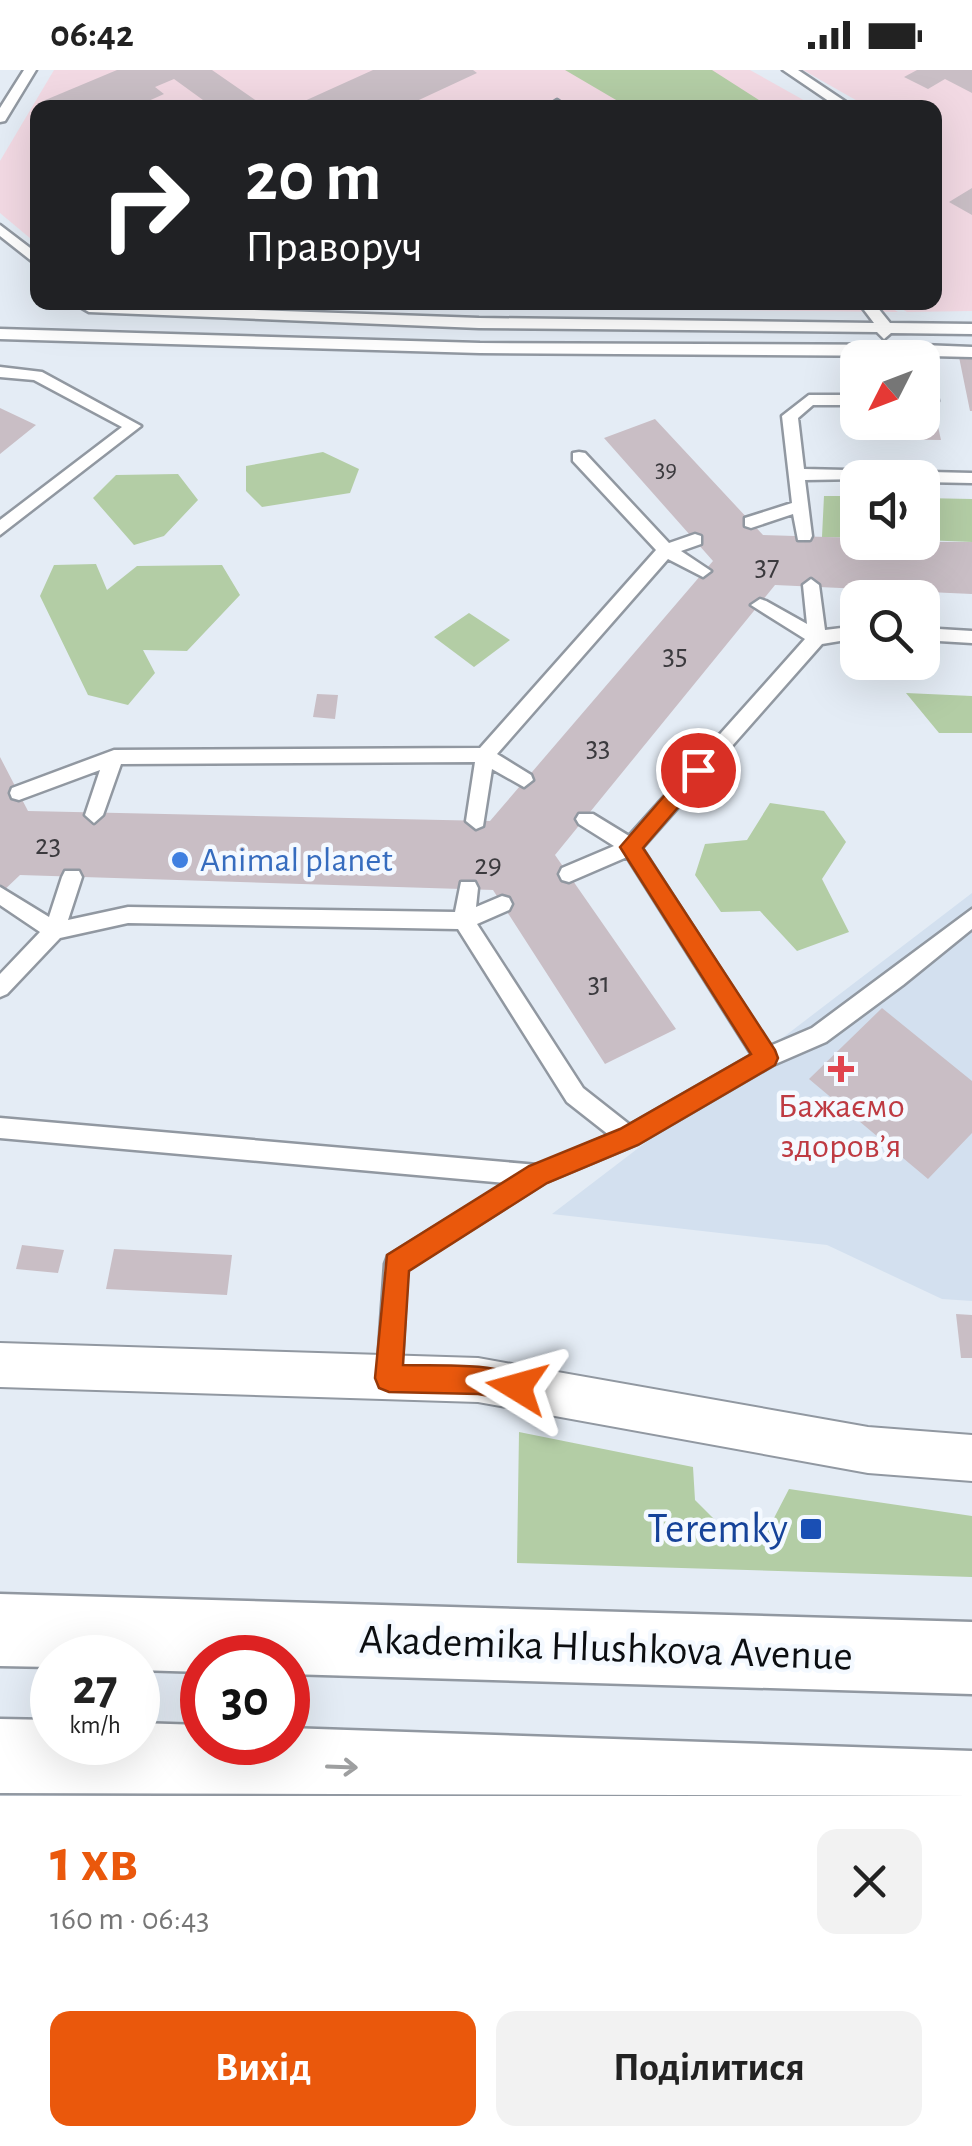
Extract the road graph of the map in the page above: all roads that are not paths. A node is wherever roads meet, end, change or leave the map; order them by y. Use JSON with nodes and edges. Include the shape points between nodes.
{"nodes":[{"id":1,"x":30,"y":70,"type":"edge"},
{"id":2,"x":788,"y":70,"type":"edge"},
{"id":3,"x":835,"y":100,"type":"edge"},
{"id":4,"x":0,"y":118,"type":"edge"},
{"id":5,"x":0,"y":229,"type":"edge"},
{"id":6,"x":30,"y":255,"type":"edge"},
{"id":7,"x":85,"y":310,"type":"edge"},
{"id":8,"x":195,"y":310,"type":"edge"},
{"id":9,"x":871,"y":310,"type":"edge"},
{"id":10,"x":884,"y":326,"type":"junction"},
{"id":11,"x":972,"y":329,"type":"edge"},
{"id":12,"x":0,"y":334,"type":"edge"},
{"id":13,"x":82,"y":334,"type":"junction"},
{"id":14,"x":885,"y":340,"type":"edge"},
{"id":15,"x":840,"y":350,"type":"edge"},
{"id":16,"x":940,"y":351,"type":"edge"},
{"id":17,"x":972,"y":352,"type":"edge"},
{"id":18,"x":0,"y":372,"type":"edge"},
{"id":19,"x":840,"y":400,"type":"edge"},
{"id":20,"x":579,"y":457,"type":"dead end"},
{"id":21,"x":797,"y":474,"type":"junction"},
{"id":22,"x":972,"y":478,"type":"edge"},
{"id":23,"x":801,"y":506,"type":"junction"},
{"id":24,"x":751,"y":522,"type":"dead end"},
{"id":25,"x":0,"y":529,"type":"edge"},
{"id":26,"x":804,"y":536,"type":"dead end"},
{"id":27,"x":695,"y":540,"type":"dead end"},
{"id":28,"x":666,"y":550,"type":"junction"},
{"id":29,"x":703,"y":571,"type":"dead end"},
{"id":30,"x":811,"y":585,"type":"dead end"},
{"id":31,"x":760,"y":604,"type":"dead end"},
{"id":32,"x":840,"y":635,"type":"edge"},
{"id":33,"x":940,"y":635,"type":"edge"},
{"id":34,"x":972,"y":637,"type":"edge"},
{"id":35,"x":817,"y":638,"type":"junction"},
{"id":36,"x":484,"y":755,"type":"junction"},
{"id":37,"x":114,"y":757,"type":"junction"},
{"id":38,"x":524,"y":780,"type":"dead end"},
{"id":39,"x":19,"y":793,"type":"dead end"},
{"id":40,"x":94,"y":814,"type":"dead end"},
{"id":41,"x":586,"y":819,"type":"dead end"},
{"id":42,"x":476,"y":821,"type":"dead end"},
{"id":43,"x":631,"y":847,"type":"junction"},
{"id":44,"x":570,"y":874,"type":"dead end"},
{"id":45,"x":72,"y":877,"type":"dead end"},
{"id":46,"x":468,"y":888,"type":"dead end"},
{"id":47,"x":0,"y":895,"type":"edge"},
{"id":48,"x":502,"y":904,"type":"dead end"},
{"id":49,"x":972,"y":917,"type":"edge"},
{"id":50,"x":464,"y":920,"type":"junction"},
{"id":51,"x":54,"y":931,"type":"junction"},
{"id":52,"x":0,"y":988,"type":"edge"},
{"id":53,"x":766,"y":1058,"type":"junction"},
{"id":54,"x":0,"y":1128,"type":"edge"},
{"id":55,"x":629,"y":1137,"type":"junction"},
{"id":56,"x":538,"y":1175,"type":"junction"},
{"id":57,"x":0,"y":1364,"type":"edge"},
{"id":58,"x":389,"y":1378,"type":"junction"},
{"id":59,"x":972,"y":1458,"type":"edge"},
{"id":60,"x":0,"y":1630,"type":"edge"},
{"id":61,"x":972,"y":1658,"type":"edge"},
{"id":62,"x":0,"y":1756,"type":"edge"},
{"id":63,"x":972,"y":1790,"type":"edge"}],
"edges":[{"from":1,"to":4,"type":"lane"},
{"from":2,"to":3,"type":"lane"},
{"from":5,"to":6,"type":"lane"},
{"from":7,"to":13,"type":"lane"},
{"from":8,"to":10,"type":"lane","via":[[479,323]]},
{"from":9,"to":10,"type":"lane"},
{"from":10,"to":11,"type":"lane"},
{"from":10,"to":14,"type":"lane"},
{"from":12,"to":13,"type":"lane"},
{"from":13,"to":15,"type":"lane","via":[[461,348]]},
{"from":16,"to":17,"type":"lane"},
{"from":18,"to":25,"type":"lane","via":[[36,375],[133,426]]},
{"from":19,"to":21,"type":"lane","via":[[810,400],[790,416]]},
{"from":20,"to":28,"type":"lane"},
{"from":21,"to":22,"type":"lane"},
{"from":21,"to":23,"type":"lane"},
{"from":23,"to":24,"type":"lane"},
{"from":23,"to":26,"type":"lane"},
{"from":27,"to":28,"type":"lane"},
{"from":28,"to":29,"type":"lane"},
{"from":28,"to":36,"type":"lane"},
{"from":30,"to":35,"type":"lane"},
{"from":31,"to":35,"type":"lane"},
{"from":32,"to":35,"type":"lane"},
{"from":33,"to":34,"type":"lane"},
{"from":35,"to":43,"type":"lane"},
{"from":36,"to":37,"type":"lane"},
{"from":36,"to":38,"type":"lane"},
{"from":36,"to":42,"type":"lane"},
{"from":37,"to":39,"type":"lane"},
{"from":37,"to":40,"type":"lane"},
{"from":41,"to":43,"type":"lane"},
{"from":43,"to":44,"type":"lane"},
{"from":43,"to":53,"type":"lane"},
{"from":45,"to":51,"type":"lane"},
{"from":46,"to":50,"type":"lane"},
{"from":47,"to":51,"type":"lane"},
{"from":48,"to":50,"type":"lane"},
{"from":49,"to":53,"type":"lane","via":[[819,1035]]},
{"from":50,"to":51,"type":"lane","via":[[128,916]]},
{"from":50,"to":55,"type":"lane","via":[[575,1095]]},
{"from":51,"to":52,"type":"lane"},
{"from":53,"to":55,"type":"lane"},
{"from":54,"to":56,"type":"lane"},
{"from":55,"to":56,"type":"lane"},
{"from":56,"to":58,"type":"lane","via":[[396,1264]]},
{"from":57,"to":58,"type":"street"},
{"from":58,"to":59,"type":"street","via":[[478,1380],[868,1450]]},
{"from":60,"to":61,"type":"highway","name":"Akademika Hlushkova Avenue"},
{"from":62,"to":63,"type":"highway","one_way":true}]}
